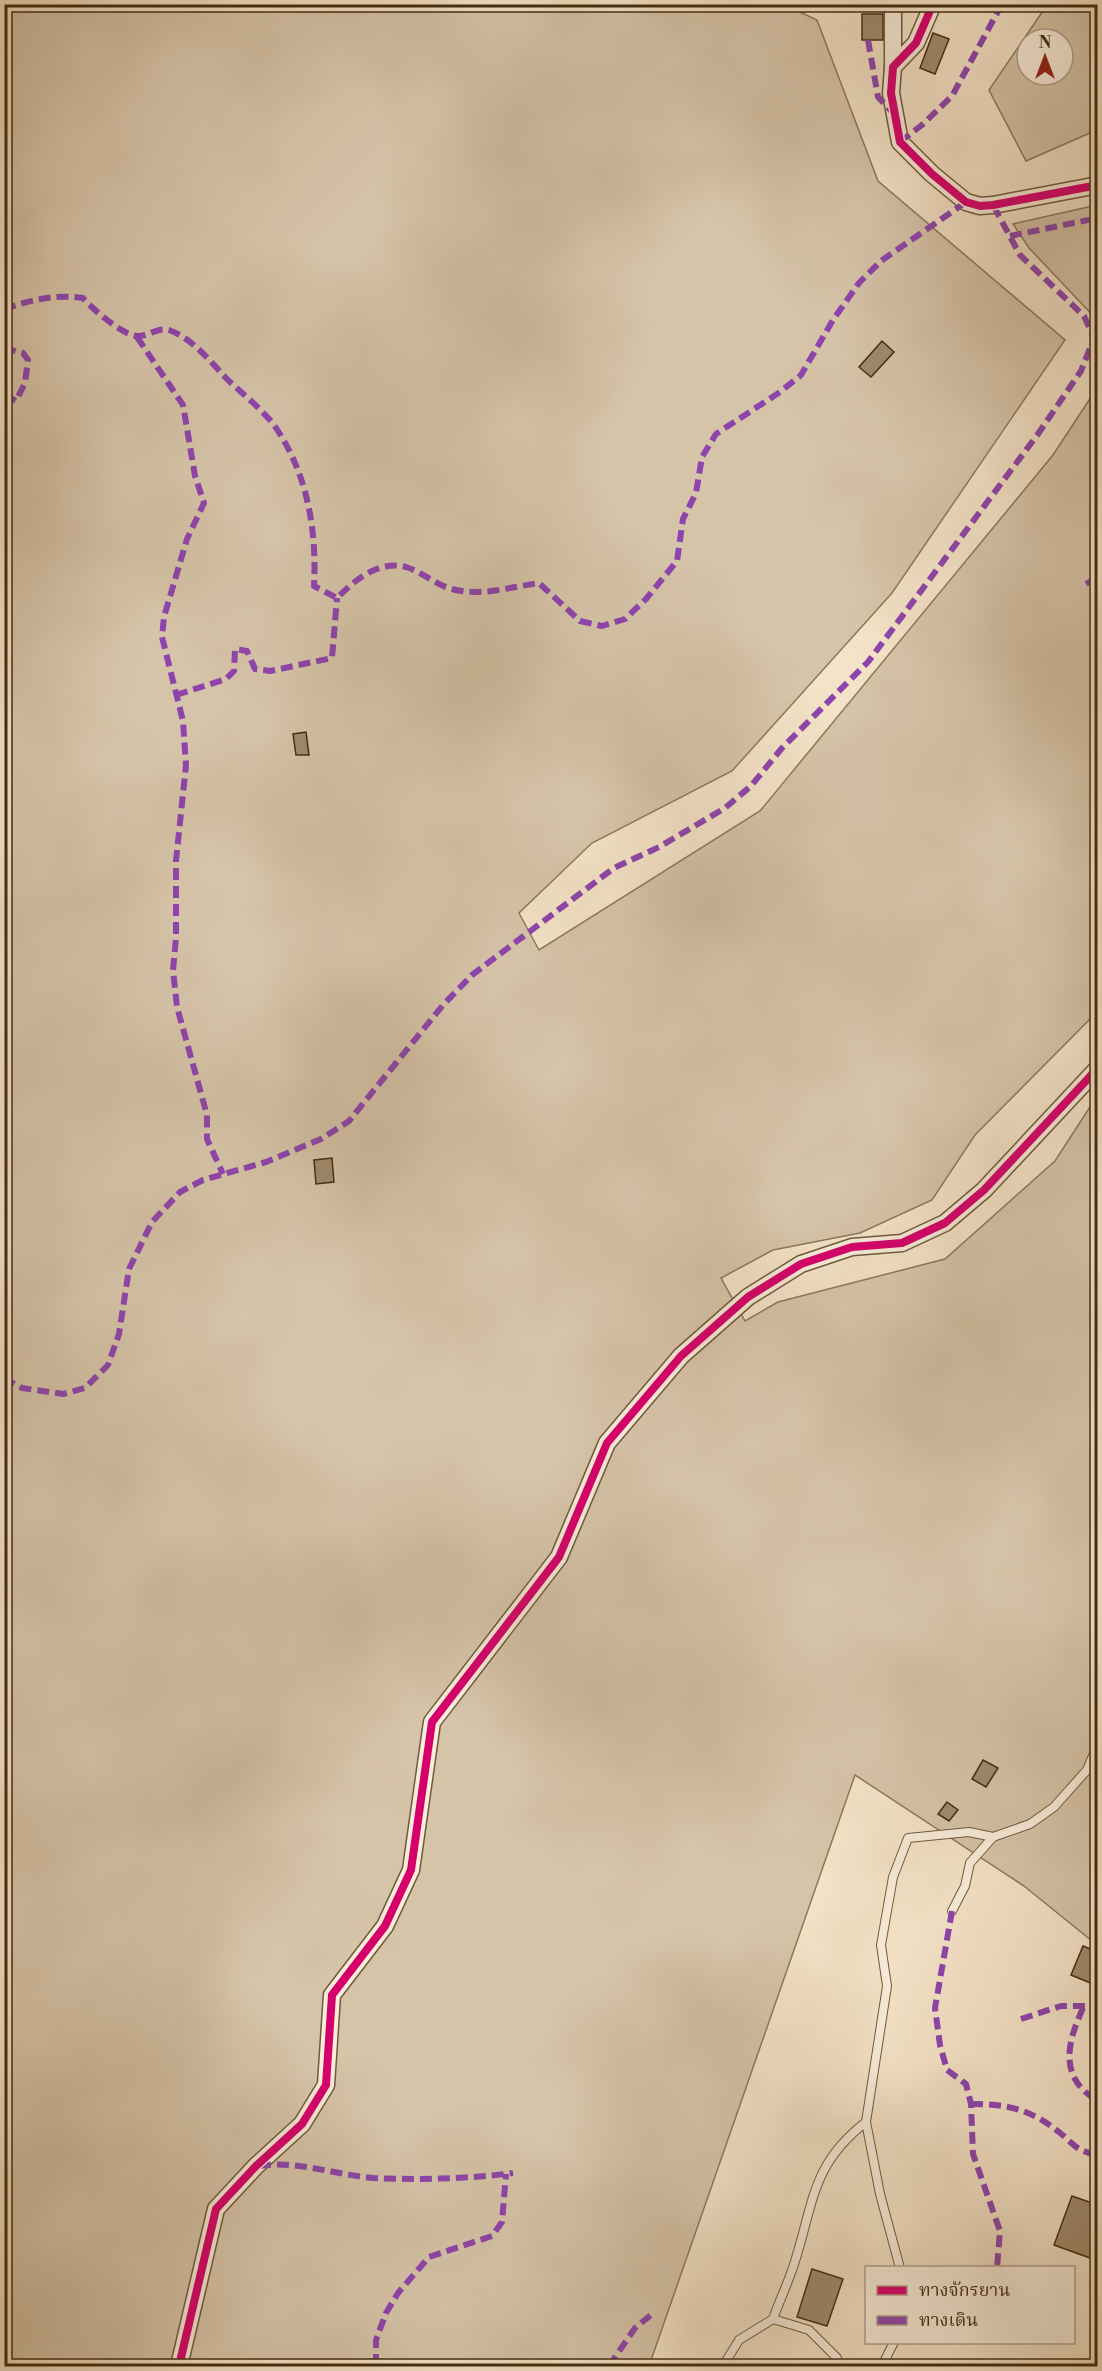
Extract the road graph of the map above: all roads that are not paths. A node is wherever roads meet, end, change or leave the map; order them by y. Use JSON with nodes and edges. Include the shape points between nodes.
{"nodes":[{"id":1,"x":893,"y":4,"type":"edge"},
{"id":2,"x":933,"y":4,"type":"edge"},
{"id":3,"x":892,"y":67,"type":"junction"},
{"id":4,"x":1098,"y":185,"type":"edge"},
{"id":5,"x":1098,"y":1068,"type":"edge"},
{"id":6,"x":1098,"y":1744,"type":"edge"},
{"id":7,"x":993,"y":1837,"type":"junction"},
{"id":8,"x":952,"y":1911,"type":"dead end"},
{"id":9,"x":866,"y":2122,"type":"junction"},
{"id":10,"x":899,"y":2266,"type":"edge"},
{"id":11,"x":773,"y":2319,"type":"junction"},
{"id":12,"x":894,"y":2344,"type":"edge"},
{"id":13,"x":179,"y":2367,"type":"edge"},
{"id":14,"x":723,"y":2367,"type":"edge"},
{"id":15,"x":837,"y":2367,"type":"edge"},
{"id":16,"x":882,"y":2367,"type":"edge"}],
"edges":[{"from":1,"to":3,"type":"street"},
{"from":2,"to":3,"type":"street","via":[[916,43]]},
{"from":3,"to":4,"type":"street","via":[[891,93],[900,142],[966,202],[993,205]]},
{"from":5,"to":13,"type":"street","via":[[984,1190],[945,1223],[902,1243],[852,1247],[801,1264],[748,1297],[681,1356],[607,1443],[560,1557],[432,1722],[411,1870],[385,1926],[332,1995],[326,2085],[302,2124],[216,2209]]},
{"from":6,"to":7,"type":"lane","via":[[1087,1770],[1054,1807],[1030,1824]]},
{"from":7,"to":8,"type":"lane","via":[[970,1863],[965,1886]]},
{"from":7,"to":9,"type":"lane","via":[[969,1832],[908,1838],[893,1877],[881,1945],[887,1986]]},
{"from":9,"to":10,"type":"lane"},
{"from":9,"to":11,"type":"lane","via":[[844,2139],[816,2186],[796,2260]]},
{"from":11,"to":14,"type":"lane","via":[[739,2340]]},
{"from":11,"to":15,"type":"lane","via":[[809,2330],[837,2358]]},
{"from":12,"to":16,"type":"lane"}]}
